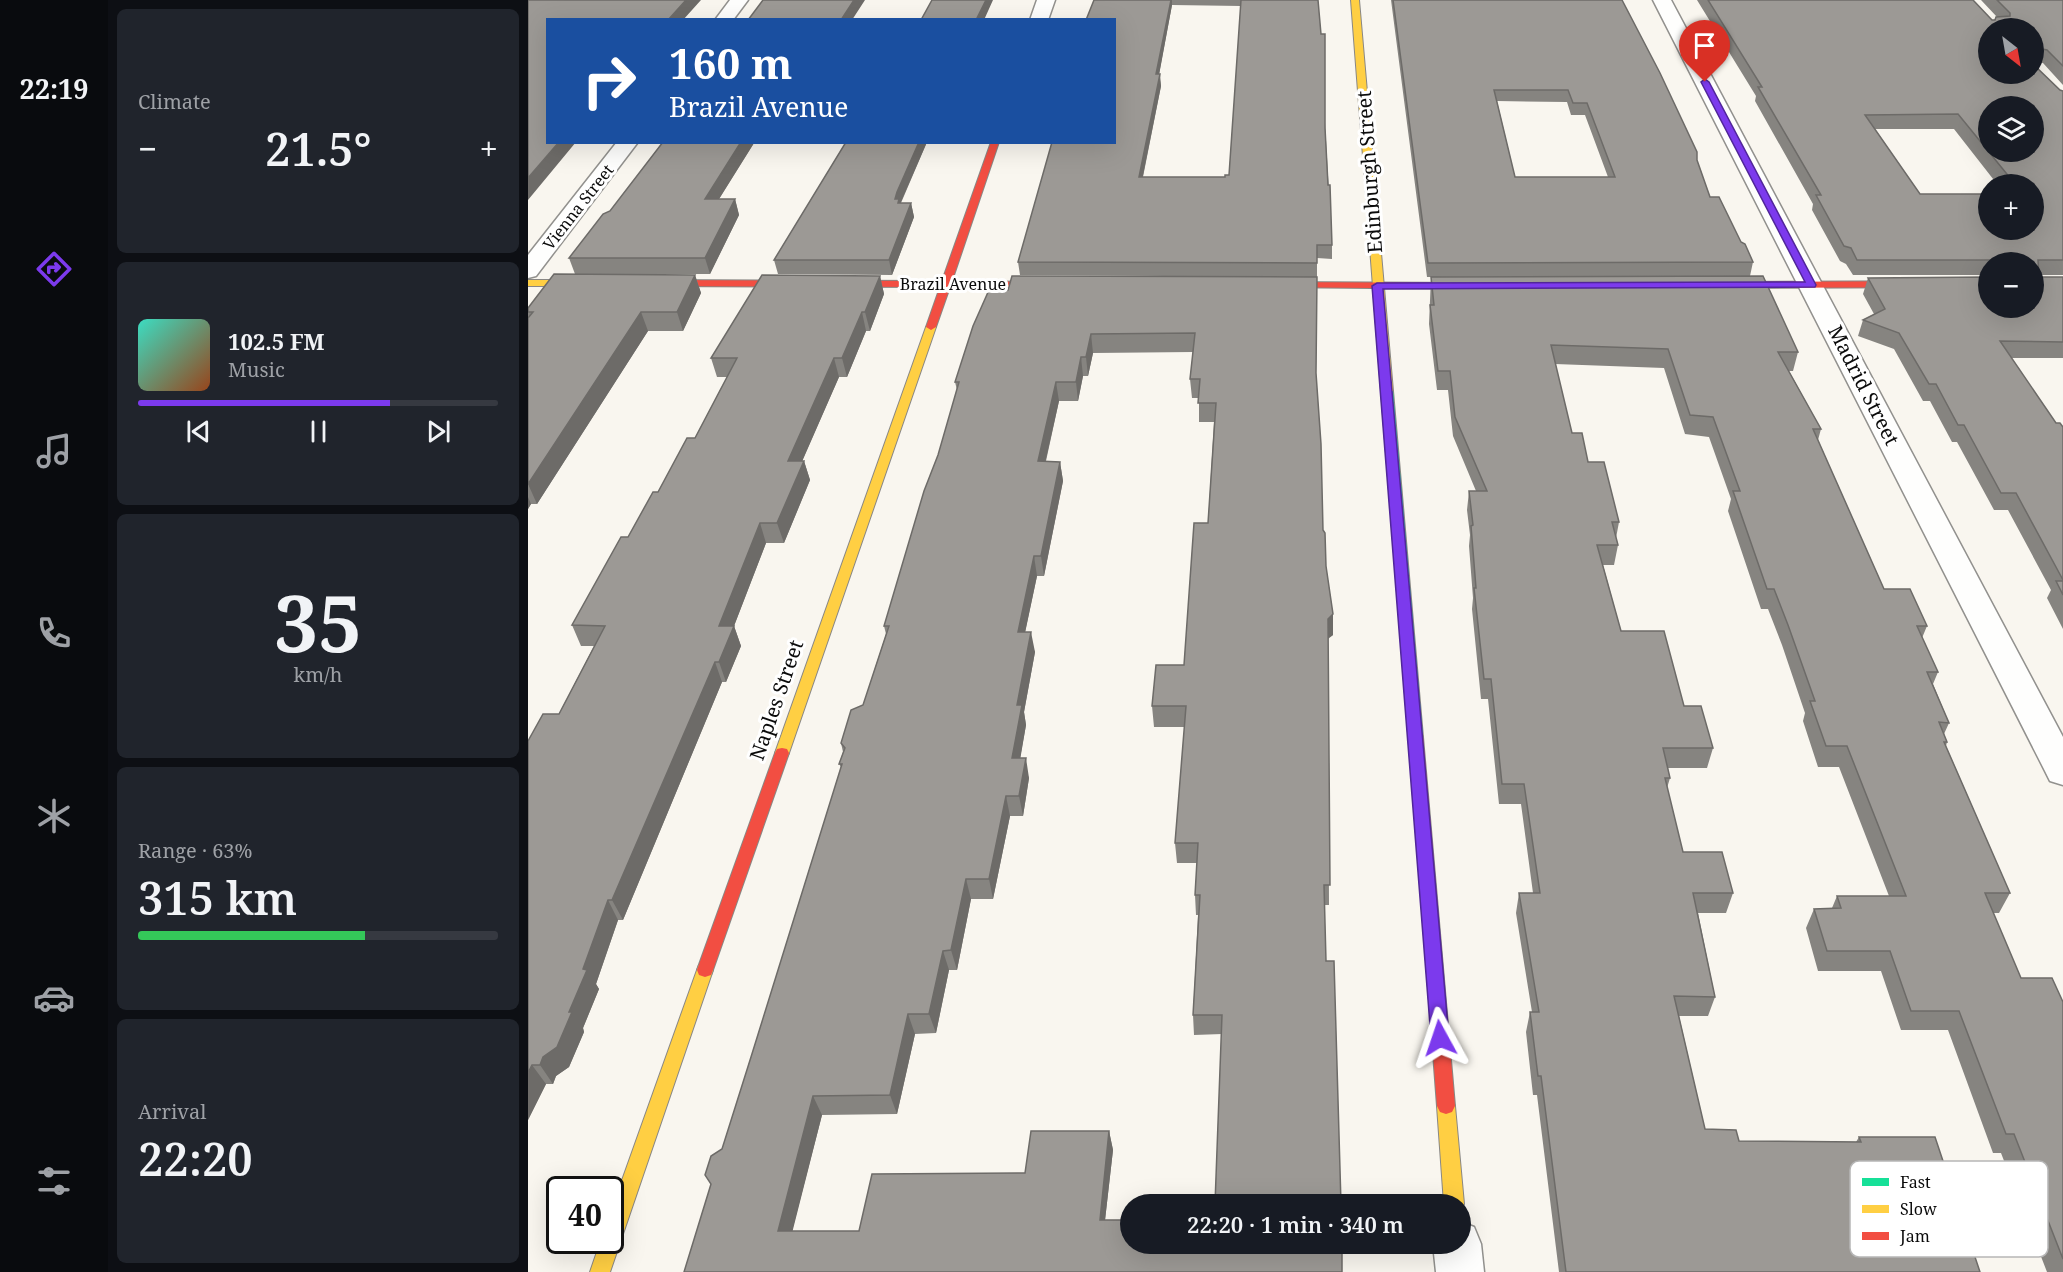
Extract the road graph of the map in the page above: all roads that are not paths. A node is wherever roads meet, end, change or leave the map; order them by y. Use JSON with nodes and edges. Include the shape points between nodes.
{"nodes":[{"id":1,"x":739,"y":0,"type":"edge"},
{"id":2,"x":1046,"y":0,"type":"edge"},
{"id":3,"x":1355,"y":0,"type":"edge"},
{"id":4,"x":1662,"y":0,"type":"edge"},
{"id":5,"x":726,"y":18,"type":"edge"},
{"id":6,"x":1040,"y":18,"type":"edge"},
{"id":7,"x":626,"y":144,"type":"edge"},
{"id":8,"x":994,"y":144,"type":"edge"},
{"id":9,"x":528,"y":271,"type":"edge"},
{"id":10,"x":528,"y":283,"type":"edge"},
{"id":11,"x":606,"y":283,"type":"edge"},
{"id":12,"x":642,"y":283,"type":"edge"},
{"id":13,"x":945,"y":284,"type":"junction"},
{"id":14,"x":1978,"y":284,"type":"edge"},
{"id":15,"x":1072,"y":285,"type":"edge"},
{"id":16,"x":1261,"y":285,"type":"edge"},
{"id":17,"x":1710,"y":285,"type":"edge"},
{"id":18,"x":1811,"y":285,"type":"junction"},
{"id":19,"x":1377,"y":286,"type":"junction"},
{"id":20,"x":1484,"y":286,"type":"edge"},
{"id":21,"x":2063,"y":771,"type":"edge"},
{"id":22,"x":1453,"y":1194,"type":"edge"},
{"id":23,"x":1458,"y":1254,"type":"edge"},
{"id":24,"x":600,"y":1272,"type":"edge"},
{"id":25,"x":1460,"y":1272,"type":"edge"}],
"edges":[{"from":1,"to":5,"type":"street"},
{"from":2,"to":6,"type":"street"},
{"from":3,"to":19,"type":"street","name":"Edinburgh Street"},
{"from":4,"to":18,"type":"street","name":"Madrid Street"},
{"from":7,"to":9,"type":"street","name":"Vienna Street"},
{"from":8,"to":13,"type":"street","name":"Naples Street"},
{"from":10,"to":11,"type":"street"},
{"from":12,"to":13,"type":"street","name":"Brazil Avenue"},
{"from":13,"to":15,"type":"street","name":"Brazil Avenue"},
{"from":13,"to":24,"type":"street","name":"Naples Street"},
{"from":14,"to":18,"type":"street"},
{"from":16,"to":19,"type":"street"},
{"from":17,"to":18,"type":"street"},
{"from":18,"to":21,"type":"street","name":"Madrid Street"},
{"from":19,"to":20,"type":"street"},
{"from":19,"to":22,"type":"street","name":"Edinburgh Street"},
{"from":23,"to":25,"type":"street"}]}
